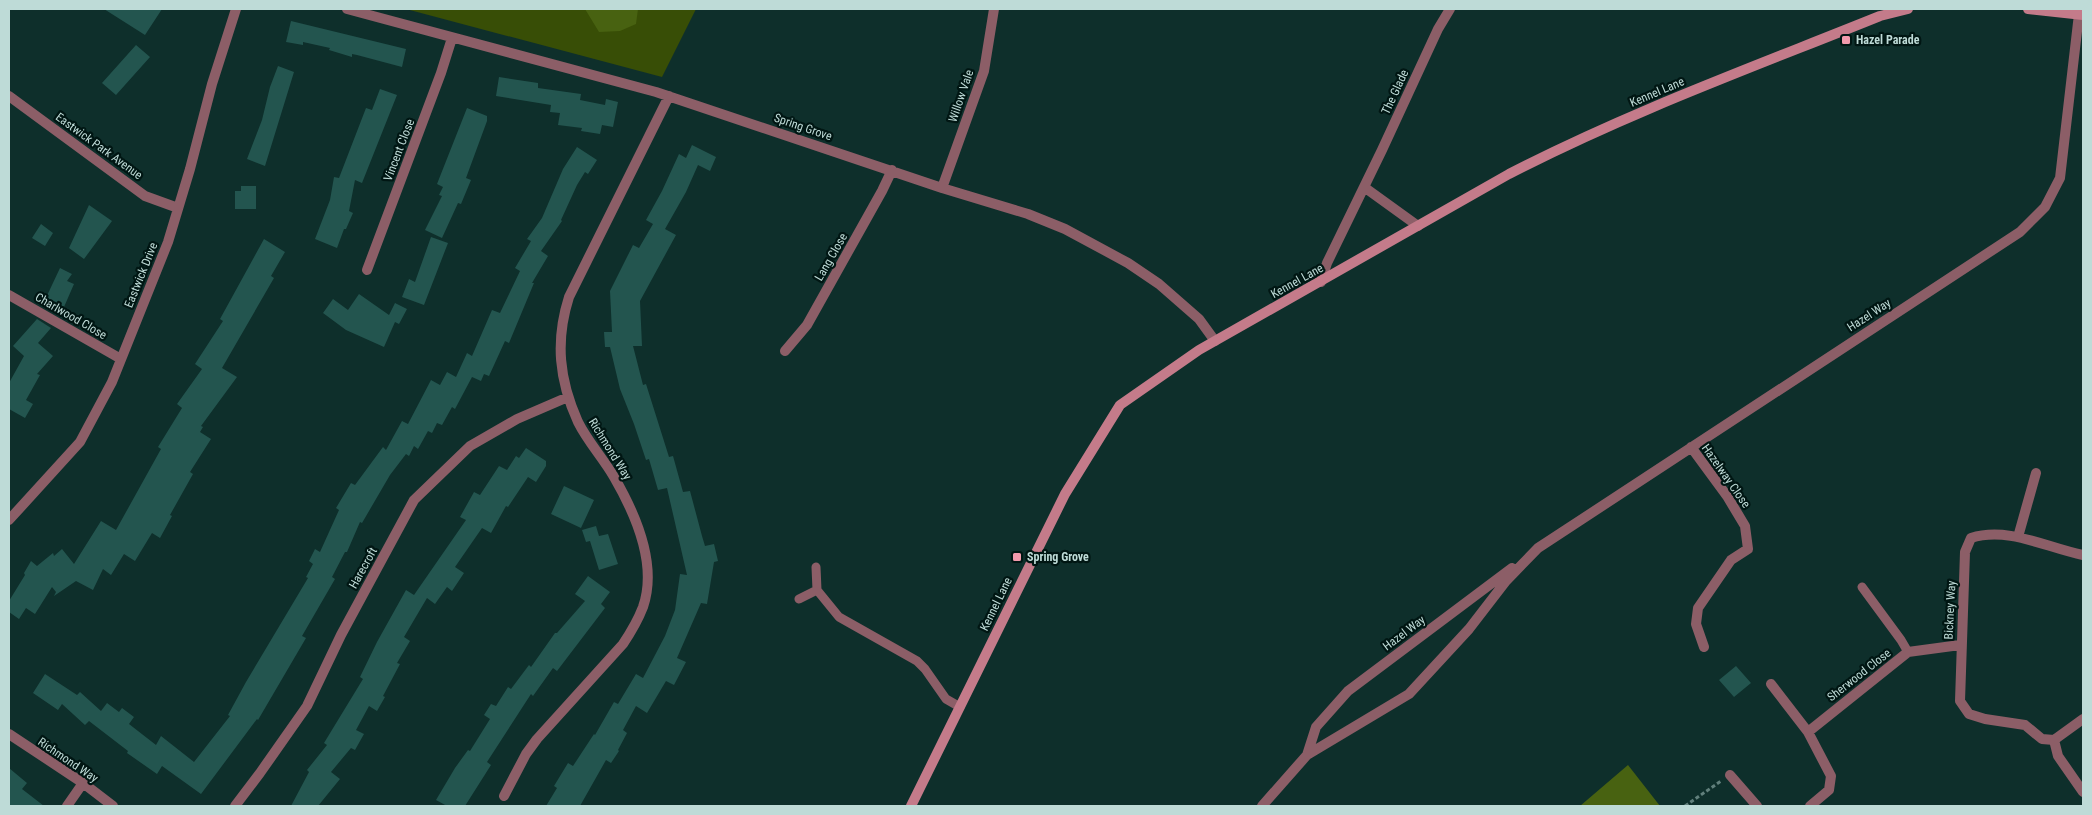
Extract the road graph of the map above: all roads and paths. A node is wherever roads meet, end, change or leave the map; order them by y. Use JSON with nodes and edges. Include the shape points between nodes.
{"nodes":[{"id":1,"x":236,"y":9,"type":"edge"},
{"id":2,"x":347,"y":9,"type":"edge"},
{"id":3,"x":994,"y":9,"type":"edge"},
{"id":4,"x":1450,"y":9,"type":"edge"},
{"id":5,"x":1908,"y":9,"type":"edge"},
{"id":6,"x":2028,"y":9,"type":"edge"},
{"id":7,"x":2081,"y":15,"type":"edge"},
{"id":8,"x":452,"y":38,"type":"junction"},
{"id":9,"x":9,"y":96,"type":"edge"},
{"id":10,"x":669,"y":96,"type":"junction"},
{"id":11,"x":892,"y":170,"type":"junction"},
{"id":12,"x":1364,"y":187,"type":"junction"},
{"id":13,"x":942,"y":188,"type":"junction"},
{"id":14,"x":178,"y":208,"type":"junction"},
{"id":15,"x":1418,"y":226,"type":"junction"},
{"id":16,"x":366,"y":270,"type":"dead end"},
{"id":17,"x":1321,"y":282,"type":"junction"},
{"id":18,"x":9,"y":295,"type":"edge"},
{"id":19,"x":1215,"y":341,"type":"junction"},
{"id":20,"x":785,"y":351,"type":"dead end"},
{"id":21,"x":121,"y":359,"type":"junction"},
{"id":22,"x":568,"y":397,"type":"junction"},
{"id":23,"x":1691,"y":447,"type":"junction"},
{"id":24,"x":2036,"y":473,"type":"dead end"},
{"id":25,"x":9,"y":520,"type":"edge"},
{"id":26,"x":2018,"y":536,"type":"junction"},
{"id":27,"x":1538,"y":548,"type":"junction"},
{"id":28,"x":2083,"y":556,"type":"edge"},
{"id":29,"x":816,"y":567,"type":"dead end"},
{"id":30,"x":1862,"y":586,"type":"dead end"},
{"id":31,"x":817,"y":590,"type":"junction"},
{"id":32,"x":799,"y":599,"type":"dead end"},
{"id":33,"x":1960,"y":645,"type":"junction"},
{"id":34,"x":1704,"y":647,"type":"dead end"},
{"id":35,"x":1908,"y":652,"type":"junction"},
{"id":36,"x":1771,"y":684,"type":"dead end"},
{"id":37,"x":960,"y":707,"type":"junction"},
{"id":38,"x":2083,"y":719,"type":"edge"},
{"id":39,"x":1808,"y":732,"type":"junction"},
{"id":40,"x":9,"y":734,"type":"edge"},
{"id":41,"x":2054,"y":740,"type":"junction"},
{"id":42,"x":1307,"y":755,"type":"junction"},
{"id":43,"x":1730,"y":776,"type":"joint"},
{"id":44,"x":83,"y":783,"type":"junction"},
{"id":45,"x":2083,"y":792,"type":"edge"},
{"id":46,"x":504,"y":796,"type":"dead end"},
{"id":47,"x":67,"y":806,"type":"edge"},
{"id":48,"x":113,"y":806,"type":"edge"},
{"id":49,"x":235,"y":806,"type":"edge"},
{"id":50,"x":911,"y":806,"type":"edge"},
{"id":51,"x":1262,"y":806,"type":"edge"},
{"id":52,"x":1685,"y":806,"type":"edge"},
{"id":53,"x":1757,"y":806,"type":"edge"},
{"id":54,"x":1810,"y":806,"type":"edge"}],
"edges":[{"from":1,"to":14,"type":"street","name":"Eastwick Drive"},
{"from":2,"to":8,"type":"street","name":"Spring Grove"},
{"from":3,"to":13,"type":"street","name":"Willow Vale","via":[[984,70]]},
{"from":4,"to":12,"type":"street","name":"The Glade"},
{"from":5,"to":15,"type":"street","name":"Kennel Lane","via":[[1871,20],[1604,128],[1518,170]]},
{"from":6,"to":7,"type":"street"},
{"from":7,"to":23,"type":"street","name":"Hazel Way","via":[[2060,178],[2044,207],[2020,232]]},
{"from":8,"to":10,"type":"street","name":"Spring Grove"},
{"from":8,"to":16,"type":"street","name":"Vincent Close"},
{"from":9,"to":14,"type":"street","name":"Eastwick Park Avenue","via":[[145,196]]},
{"from":10,"to":11,"type":"street","name":"Spring Grove"},
{"from":10,"to":22,"type":"street","name":"Richmond Way","via":[[569,297],[560,343]]},
{"from":11,"to":13,"type":"street","name":"Spring Grove"},
{"from":11,"to":20,"type":"street","name":"Lang Close","via":[[807,325]]},
{"from":12,"to":15,"type":"street"},
{"from":12,"to":17,"type":"street","name":"The Glade"},
{"from":13,"to":19,"type":"street","name":"Spring Grove","via":[[1066,229],[1120,259],[1159,284],[1199,319]]},
{"from":14,"to":21,"type":"street","name":"Eastwick Drive","via":[[168,242]]},
{"from":15,"to":17,"type":"street","name":"Kennel Lane"},
{"from":17,"to":19,"type":"street","name":"Kennel Lane"},
{"from":18,"to":21,"type":"street","name":"Charlwood Close"},
{"from":19,"to":37,"type":"street","name":"Kennel Lane","via":[[1120,405],[1065,494]]},
{"from":21,"to":25,"type":"street","name":"Eastwick Drive","via":[[80,442]]},
{"from":22,"to":46,"type":"street","name":"Richmond Way","via":[[579,424],[628,502],[642,540],[648,583],[643,606],[623,644],[537,739]]},
{"from":22,"to":49,"type":"street","name":"Harecroft","via":[[517,419],[470,446],[414,500],[341,635],[307,706]]},
{"from":23,"to":27,"type":"street","name":"Hazel Way"},
{"from":23,"to":34,"type":"street","name":"Hazelway Close","via":[[1746,526],[1748,549],[1731,560],[1698,608],[1696,624]]},
{"from":24,"to":26,"type":"street"},
{"from":26,"to":28,"type":"street","name":"Bickney Way"},
{"from":26,"to":33,"type":"street","name":"Bickney Way","via":[[1984,534],[1971,538],[1965,552]]},
{"from":27,"to":42,"type":"street","name":"Hazel Way","via":[[1409,694]]},
{"from":27,"to":42,"type":"street","name":"Hazel Way","via":[[1348,691],[1316,727]]},
{"from":29,"to":31,"type":"lane"},
{"from":30,"to":35,"type":"lane"},
{"from":31,"to":32,"type":"lane"},
{"from":31,"to":37,"type":"lane","via":[[839,617],[917,661],[946,699]]},
{"from":33,"to":35,"type":"street","name":"Sherwood Close"},
{"from":33,"to":41,"type":"street","name":"Bickney Way","via":[[1960,701],[1969,714],[2025,725],[2042,738]]},
{"from":35,"to":39,"type":"street","name":"Sherwood Close"},
{"from":36,"to":39,"type":"street"},
{"from":37,"to":50,"type":"street","name":"Kennel Lane"},
{"from":38,"to":41,"type":"street"},
{"from":39,"to":54,"type":"street","via":[[1831,776],[1829,790]]},
{"from":40,"to":44,"type":"street","name":"Richmond Way"},
{"from":41,"to":45,"type":"street","via":[[2058,756]]},
{"from":42,"to":51,"type":"street","name":"Hazel Way"},
{"from":43,"to":52,"type":"path"},
{"from":43,"to":53,"type":"street"},
{"from":44,"to":47,"type":"street"},
{"from":44,"to":48,"type":"street","name":"Richmond Way"}]}
